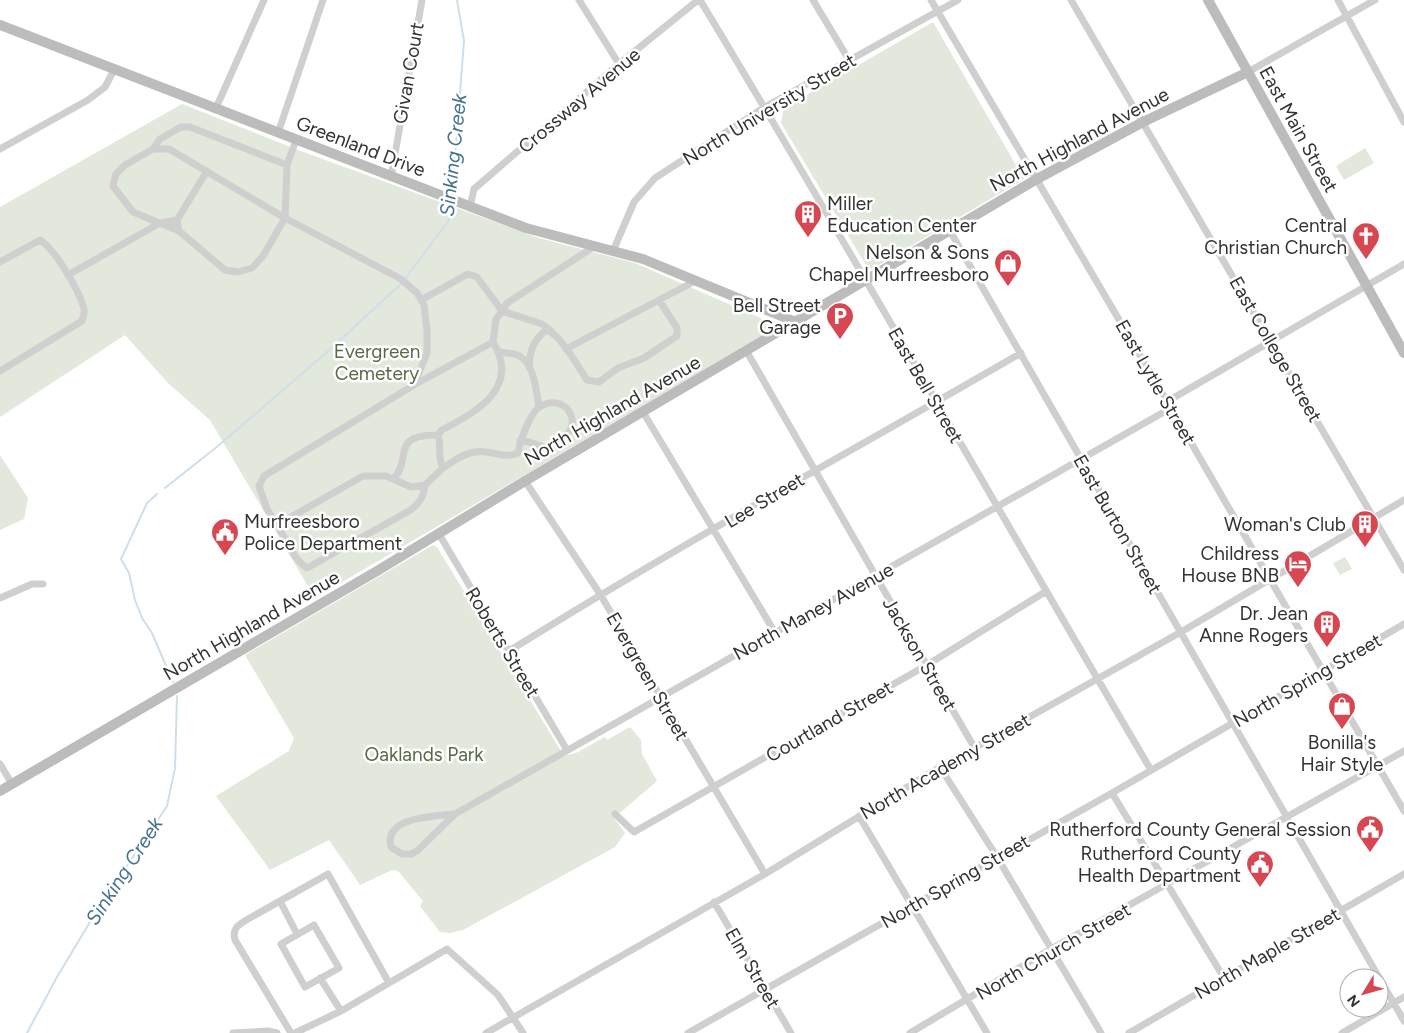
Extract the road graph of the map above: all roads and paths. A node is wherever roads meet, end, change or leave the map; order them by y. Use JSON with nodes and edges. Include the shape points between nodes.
{"nodes":[{"id":1,"x":264,"y":0,"type":"edge"},
{"id":2,"x":323,"y":0,"type":"edge"},
{"id":3,"x":422,"y":0,"type":"edge"},
{"id":4,"x":579,"y":0,"type":"edge"},
{"id":5,"x":699,"y":0,"type":"edge"},
{"id":6,"x":813,"y":0,"type":"edge"},
{"id":7,"x":931,"y":0,"type":"edge"},
{"id":8,"x":958,"y":0,"type":"edge"},
{"id":9,"x":1071,"y":0,"type":"edge"},
{"id":10,"x":1208,"y":0,"type":"edge"},
{"id":11,"x":1338,"y":0,"type":"edge"},
{"id":12,"x":1375,"y":0,"type":"edge"},
{"id":13,"x":938,"y":11,"type":"junction"},
{"id":14,"x":1347,"y":17,"type":"junction"},
{"id":15,"x":0,"y":25,"type":"edge"},
{"id":16,"x":850,"y":60,"type":"junction"},
{"id":17,"x":619,"y":64,"type":"junction"},
{"id":18,"x":115,"y":68,"type":"junction"},
{"id":19,"x":1248,"y":72,"type":"junction"},
{"id":20,"x":765,"y":107,"type":"junction"},
{"id":21,"x":216,"y":108,"type":"junction"},
{"id":22,"x":1143,"y":122,"type":"junction"},
{"id":23,"x":1404,"y":122,"type":"edge"},
{"id":24,"x":278,"y":133,"type":"junction"},
{"id":25,"x":171,"y":134,"type":"junction"},
{"id":26,"x":296,"y":140,"type":"junction"},
{"id":27,"x":0,"y":149,"type":"edge"},
{"id":28,"x":152,"y":149,"type":"junction"},
{"id":29,"x":169,"y":149,"type":"junction"},
{"id":30,"x":287,"y":165,"type":"junction"},
{"id":31,"x":207,"y":171,"type":"junction"},
{"id":32,"x":391,"y":177,"type":"junction"},
{"id":33,"x":1037,"y":179,"type":"junction"},
{"id":34,"x":470,"y":207,"type":"junction"},
{"id":35,"x":285,"y":218,"type":"junction"},
{"id":36,"x":177,"y":220,"type":"junction"},
{"id":37,"x":160,"y":223,"type":"junction"},
{"id":38,"x":179,"y":231,"type":"junction"},
{"id":39,"x":950,"y":231,"type":"junction"},
{"id":40,"x":595,"y":246,"type":"junction"},
{"id":41,"x":613,"y":251,"type":"junction"},
{"id":42,"x":0,"y":262,"type":"edge"},
{"id":43,"x":1404,"y":264,"type":"edge"},
{"id":44,"x":68,"y":275,"type":"junction"},
{"id":45,"x":695,"y":280,"type":"junction"},
{"id":46,"x":866,"y":281,"type":"junction"},
{"id":47,"x":1366,"y":286,"type":"junction"},
{"id":48,"x":421,"y":300,"type":"junction"},
{"id":49,"x":659,"y":300,"type":"junction"},
{"id":50,"x":502,"y":311,"type":"junction"},
{"id":51,"x":796,"y":322,"type":"junction"},
{"id":52,"x":552,"y":331,"type":"junction"},
{"id":53,"x":1271,"y":341,"type":"junction"},
{"id":54,"x":493,"y":342,"type":"junction"},
{"id":55,"x":566,"y":350,"type":"junction"},
{"id":56,"x":498,"y":351,"type":"junction"},
{"id":57,"x":746,"y":352,"type":"junction"},
{"id":58,"x":530,"y":353,"type":"junction"},
{"id":59,"x":1021,"y":353,"type":"junction"},
{"id":60,"x":1404,"y":353,"type":"edge"},
{"id":61,"x":522,"y":357,"type":"junction"},
{"id":62,"x":529,"y":366,"type":"junction"},
{"id":63,"x":0,"y":371,"type":"edge"},
{"id":64,"x":414,"y":386,"type":"junction"},
{"id":65,"x":935,"y":402,"type":"junction"},
{"id":66,"x":1170,"y":405,"type":"junction"},
{"id":67,"x":539,"y":407,"type":"junction"},
{"id":68,"x":643,"y":412,"type":"junction"},
{"id":69,"x":438,"y":435,"type":"junction"},
{"id":70,"x":520,"y":441,"type":"junction"},
{"id":71,"x":1080,"y":459,"type":"junction"},
{"id":72,"x":442,"y":468,"type":"junction"},
{"id":73,"x":814,"y":469,"type":"junction"},
{"id":74,"x":393,"y":479,"type":"junction"},
{"id":75,"x":525,"y":481,"type":"junction"},
{"id":76,"x":425,"y":485,"type":"junction"},
{"id":77,"x":1404,"y":500,"type":"edge"},
{"id":78,"x":995,"y":506,"type":"junction"},
{"id":79,"x":1374,"y":518,"type":"junction"},
{"id":80,"x":277,"y":525,"type":"junction"},
{"id":81,"x":714,"y":529,"type":"junction"},
{"id":82,"x":440,"y":534,"type":"junction"},
{"id":83,"x":1404,"y":570,"type":"edge"},
{"id":84,"x":875,"y":577,"type":"junction"},
{"id":85,"x":1270,"y":579,"type":"junction"},
{"id":86,"x":43,"y":584,"type":"dead end"},
{"id":87,"x":1045,"y":592,"type":"junction"},
{"id":88,"x":600,"y":594,"type":"junction"},
{"id":89,"x":0,"y":598,"type":"edge"},
{"id":90,"x":1404,"y":624,"type":"edge"},
{"id":91,"x":774,"y":631,"type":"junction"},
{"id":92,"x":1181,"y":632,"type":"junction"},
{"id":93,"x":509,"y":651,"type":"junction"},
{"id":94,"x":927,"y":666,"type":"junction"},
{"id":95,"x":1324,"y":670,"type":"junction"},
{"id":96,"x":1097,"y":679,"type":"junction"},
{"id":97,"x":660,"y":699,"type":"junction"},
{"id":98,"x":1234,"y":722,"type":"junction"},
{"id":99,"x":974,"y":747,"type":"junction"},
{"id":100,"x":567,"y":750,"type":"junction"},
{"id":101,"x":1404,"y":751,"type":"edge"},
{"id":102,"x":0,"y":764,"type":"edge"},
{"id":103,"x":1377,"y":766,"type":"junction"},
{"id":104,"x":940,"y":767,"type":"junction"},
{"id":105,"x":1151,"y":770,"type":"junction"},
{"id":106,"x":12,"y":784,"type":"junction"},
{"id":107,"x":715,"y":788,"type":"junction"},
{"id":108,"x":0,"y":791,"type":"edge"},
{"id":109,"x":1112,"y":793,"type":"junction"},
{"id":110,"x":1404,"y":812,"type":"edge"},
{"id":111,"x":454,"y":814,"type":"junction"},
{"id":112,"x":614,"y":814,"type":"dead end"},
{"id":113,"x":859,"y":816,"type":"junction"},
{"id":114,"x":1287,"y":817,"type":"junction"},
{"id":115,"x":997,"y":856,"type":"junction"},
{"id":116,"x":765,"y":874,"type":"junction"},
{"id":117,"x":1404,"y":874,"type":"edge"},
{"id":118,"x":1168,"y":885,"type":"junction"},
{"id":119,"x":280,"y":901,"type":"junction"},
{"id":120,"x":714,"y":902,"type":"junction"},
{"id":121,"x":912,"y":907,"type":"junction"},
{"id":122,"x":1340,"y":911,"type":"junction"},
{"id":123,"x":297,"y":934,"type":"junction"},
{"id":124,"x":1051,"y":949,"type":"junction"},
{"id":125,"x":320,"y":978,"type":"junction"},
{"id":126,"x":1224,"y":978,"type":"junction"},
{"id":127,"x":389,"y":983,"type":"junction"},
{"id":128,"x":766,"y":988,"type":"junction"},
{"id":129,"x":1404,"y":998,"type":"edge"},
{"id":130,"x":967,"y":1000,"type":"junction"},
{"id":131,"x":1394,"y":1003,"type":"junction"},
{"id":132,"x":341,"y":1011,"type":"junction"},
{"id":133,"x":514,"y":1017,"type":"junction"},
{"id":134,"x":1404,"y":1021,"type":"edge"},
{"id":135,"x":233,"y":1033,"type":"edge"},
{"id":136,"x":277,"y":1033,"type":"edge"},
{"id":137,"x":291,"y":1033,"type":"edge"},
{"id":138,"x":295,"y":1033,"type":"edge"},
{"id":139,"x":486,"y":1033,"type":"edge"},
{"id":140,"x":523,"y":1033,"type":"edge"},
{"id":141,"x":688,"y":1033,"type":"edge"},
{"id":142,"x":791,"y":1033,"type":"edge"},
{"id":143,"x":910,"y":1033,"type":"edge"},
{"id":144,"x":987,"y":1033,"type":"edge"},
{"id":145,"x":1102,"y":1033,"type":"edge"},
{"id":146,"x":1130,"y":1033,"type":"edge"},
{"id":147,"x":1342,"y":1033,"type":"edge"}],
"edges":[{"from":1,"to":21,"type":"street"},
{"from":2,"to":24,"type":"street"},
{"from":3,"to":32,"type":"street","name":"Givan Court"},
{"from":4,"to":17,"type":"street"},
{"from":5,"to":17,"type":"street","name":"Crossway Avenue"},
{"from":5,"to":20,"type":"street","name":"East Bell Street"},
{"from":6,"to":16,"type":"street"},
{"from":7,"to":13,"type":"street","name":"East Lytle Street"},
{"from":8,"to":13,"type":"street","name":"North University Street"},
{"from":9,"to":22,"type":"street","name":"East College Street"},
{"from":10,"to":19,"type":"street","name":"East Main Street"},
{"from":11,"to":14,"type":"street"},
{"from":12,"to":14,"type":"street"},
{"from":13,"to":16,"type":"street","name":"North University Street"},
{"from":13,"to":33,"type":"street","name":"East Lytle Street"},
{"from":14,"to":19,"type":"street"},
{"from":14,"to":23,"type":"street"},
{"from":15,"to":18,"type":"street","name":"Greenland Drive"},
{"from":16,"to":20,"type":"street","name":"North University Street"},
{"from":17,"to":34,"type":"street","name":"Crossway Avenue","via":[[474,189]]},
{"from":18,"to":21,"type":"street","name":"Greenland Drive"},
{"from":18,"to":27,"type":"street","via":[[105,87],[88,100]]},
{"from":19,"to":22,"type":"street","name":"North Highland Avenue"},
{"from":19,"to":47,"type":"street","name":"East Main Street"},
{"from":20,"to":41,"type":"street","name":"North University Street","via":[[655,178],[634,202]]},
{"from":20,"to":46,"type":"street","name":"East Bell Street"},
{"from":21,"to":24,"type":"street","name":"Greenland Drive"},
{"from":22,"to":33,"type":"street","name":"North Highland Avenue"},
{"from":22,"to":53,"type":"street","name":"East College Street"},
{"from":24,"to":26,"type":"street","name":"Greenland Drive"},
{"from":25,"to":28,"type":"street","via":[[160,139]]},
{"from":25,"to":29,"type":"street"},
{"from":25,"to":30,"type":"street","via":[[181,127],[190,128]]},
{"from":26,"to":30,"type":"street"},
{"from":26,"to":32,"type":"street","name":"Greenland Drive"},
{"from":28,"to":29,"type":"street"},
{"from":28,"to":37,"type":"street","via":[[125,165],[116,174],[113,186],[133,212]]},
{"from":29,"to":31,"type":"street"},
{"from":30,"to":35,"type":"street"},
{"from":31,"to":35,"type":"street"},
{"from":31,"to":36,"type":"street"},
{"from":32,"to":34,"type":"street","name":"Greenland Drive"},
{"from":33,"to":39,"type":"street","name":"North Highland Avenue"},
{"from":33,"to":66,"type":"street","name":"East Lytle Street"},
{"from":34,"to":40,"type":"street","name":"Greenland Drive","via":[[526,228]]},
{"from":35,"to":38,"type":"street","via":[[264,256],[252,268],[238,272],[225,270]]},
{"from":35,"to":48,"type":"street","via":[[403,281]]},
{"from":36,"to":37,"type":"street"},
{"from":36,"to":38,"type":"street"},
{"from":37,"to":38,"type":"street"},
{"from":37,"to":44,"type":"street"},
{"from":39,"to":46,"type":"street","name":"North Highland Avenue"},
{"from":39,"to":59,"type":"street","name":"East Burton Street"},
{"from":40,"to":41,"type":"street","name":"Greenland Drive"},
{"from":40,"to":50,"type":"street","via":[[507,303]]},
{"from":41,"to":45,"type":"street","name":"Greenland Drive"},
{"from":42,"to":44,"type":"street","via":[[40,240],[49,246]]},
{"from":43,"to":47,"type":"street","name":"North Maney Avenue"},
{"from":44,"to":63,"type":"street","via":[[84,309],[82,321]]},
{"from":45,"to":49,"type":"street"},
{"from":45,"to":51,"type":"street","name":"Greenland Drive"},
{"from":46,"to":51,"type":"street","name":"North Highland Avenue"},
{"from":46,"to":65,"type":"street","name":"East Bell Street"},
{"from":47,"to":53,"type":"street","name":"North Maney Avenue"},
{"from":47,"to":60,"type":"street","name":"East Main Street"},
{"from":48,"to":50,"type":"street","via":[[468,274],[477,277]]},
{"from":48,"to":64,"type":"street","via":[[427,330],[427,353]]},
{"from":49,"to":55,"type":"street"},
{"from":49,"to":55,"type":"street","via":[[676,328],[677,336],[644,358],[618,368],[607,378],[599,382],[588,380]]},
{"from":50,"to":52,"type":"street","via":[[542,324]]},
{"from":50,"to":54,"type":"street","via":[[496,319]]},
{"from":51,"to":57,"type":"street","name":"North Highland Avenue"},
{"from":52,"to":55,"type":"street"},
{"from":52,"to":58,"type":"street","via":[[546,330],[535,339]]},
{"from":53,"to":66,"type":"street","name":"North Maney Avenue"},
{"from":53,"to":79,"type":"street","name":"East College Street"},
{"from":54,"to":56,"type":"street"},
{"from":54,"to":64,"type":"street"},
{"from":56,"to":61,"type":"street"},
{"from":56,"to":69,"type":"street","via":[[500,373],[492,396],[484,405]]},
{"from":57,"to":68,"type":"street","name":"North Highland Avenue"},
{"from":57,"to":73,"type":"street","name":"Jackson Street"},
{"from":58,"to":61,"type":"street"},
{"from":58,"to":62,"type":"street"},
{"from":59,"to":65,"type":"street","name":"Lee Street"},
{"from":59,"to":71,"type":"street","name":"East Burton Street"},
{"from":61,"to":62,"type":"street"},
{"from":62,"to":67,"type":"street"},
{"from":64,"to":80,"type":"street","via":[[264,476],[259,486],[262,498]]},
{"from":65,"to":73,"type":"street","name":"Lee Street"},
{"from":65,"to":78,"type":"street","name":"East Bell Street"},
{"from":66,"to":71,"type":"street","name":"North Maney Avenue"},
{"from":66,"to":85,"type":"street","name":"East Lytle Street"},
{"from":67,"to":70,"type":"street"},
{"from":67,"to":70,"type":"street","via":[[550,402],[563,405],[571,413],[574,423],[569,434],[551,447]]},
{"from":68,"to":75,"type":"street","name":"North Highland Avenue"},
{"from":68,"to":81,"type":"street"},
{"from":69,"to":72,"type":"street"},
{"from":69,"to":74,"type":"street","via":[[410,439]]},
{"from":70,"to":72,"type":"street","via":[[518,453],[510,457],[473,452]]},
{"from":71,"to":78,"type":"street","name":"North Maney Avenue"},
{"from":71,"to":92,"type":"street","name":"East Burton Street"},
{"from":72,"to":76,"type":"street"},
{"from":73,"to":81,"type":"street","name":"Lee Street"},
{"from":73,"to":84,"type":"street","name":"Jackson Street"},
{"from":74,"to":76,"type":"street","via":[[411,487]]},
{"from":74,"to":80,"type":"street","via":[[363,476]]},
{"from":75,"to":82,"type":"street","name":"North Highland Avenue"},
{"from":75,"to":88,"type":"street","name":"Evergreen Street"},
{"from":76,"to":80,"type":"street","via":[[418,505],[308,568],[301,564]]},
{"from":77,"to":79,"type":"street","name":"North Academy Street"},
{"from":78,"to":84,"type":"street","name":"North Maney Avenue"},
{"from":78,"to":87,"type":"street","name":"East Bell Street"},
{"from":79,"to":83,"type":"street","name":"East College Street"},
{"from":79,"to":85,"type":"street","name":"North Academy Street"},
{"from":81,"to":88,"type":"street","name":"Lee Street"},
{"from":81,"to":91,"type":"street"},
{"from":82,"to":93,"type":"street","name":"Roberts Street"},
{"from":82,"to":106,"type":"street","name":"North Highland Avenue"},
{"from":84,"to":91,"type":"street","name":"North Maney Avenue"},
{"from":84,"to":94,"type":"street","name":"Jackson Street"},
{"from":85,"to":92,"type":"street","name":"North Academy Street"},
{"from":85,"to":95,"type":"street","name":"East Lytle Street"},
{"from":86,"to":89,"type":"street","via":[[32,584]]},
{"from":87,"to":94,"type":"street","name":"Courtland Street"},
{"from":87,"to":96,"type":"street","name":"East Bell Street"},
{"from":88,"to":93,"type":"street","name":"Lee Street"},
{"from":88,"to":97,"type":"street","name":"Evergreen Street"},
{"from":90,"to":95,"type":"street","name":"North Spring Street"},
{"from":91,"to":97,"type":"street","name":"North Maney Avenue"},
{"from":92,"to":96,"type":"street","name":"North Academy Street"},
{"from":92,"to":98,"type":"street","name":"East Burton Street"},
{"from":93,"to":100,"type":"street","name":"Roberts Street"},
{"from":94,"to":99,"type":"street","name":"Jackson Street"},
{"from":94,"to":107,"type":"street","name":"Courtland Street"},
{"from":95,"to":98,"type":"street","name":"North Spring Street"},
{"from":95,"to":103,"type":"street","name":"East Lytle Street"},
{"from":96,"to":99,"type":"street","name":"North Academy Street"},
{"from":96,"to":105,"type":"street","name":"East Bell Street"},
{"from":97,"to":100,"type":"street","name":"North Maney Avenue"},
{"from":97,"to":107,"type":"street","name":"Evergreen Street"},
{"from":98,"to":105,"type":"street","name":"North Spring Street"},
{"from":98,"to":114,"type":"street","name":"East Burton Street"},
{"from":99,"to":104,"type":"street","name":"North Academy Street"},
{"from":100,"to":111,"type":"street","name":"North Maney Avenue"},
{"from":101,"to":103,"type":"street","name":"North Church Street"},
{"from":102,"to":106,"type":"street"},
{"from":103,"to":110,"type":"street","name":"East Lytle Street"},
{"from":103,"to":114,"type":"street","name":"North Church Street"},
{"from":104,"to":113,"type":"street","name":"North Academy Street"},
{"from":104,"to":115,"type":"street"},
{"from":105,"to":109,"type":"street","name":"North Spring Street"},
{"from":106,"to":108,"type":"street","name":"North Highland Avenue"},
{"from":107,"to":112,"type":"street","name":"Courtland Street","via":[[634,832]]},
{"from":107,"to":116,"type":"street","name":"Evergreen Street"},
{"from":109,"to":115,"type":"street","name":"North Spring Street"},
{"from":109,"to":118,"type":"street"},
{"from":111,"to":111,"type":"street","via":[[408,820],[394,833],[391,847],[402,854],[414,853]]},
{"from":113,"to":116,"type":"street","name":"North Academy Street"},
{"from":113,"to":121,"type":"street"},
{"from":114,"to":118,"type":"street","name":"North Church Street"},
{"from":114,"to":122,"type":"street","name":"East Burton Street"},
{"from":115,"to":121,"type":"street","name":"North Spring Street"},
{"from":115,"to":124,"type":"street"},
{"from":116,"to":120,"type":"street","name":"North Academy Street"},
{"from":117,"to":122,"type":"street","name":"North Maple Street"},
{"from":118,"to":124,"type":"street","name":"North Church Street"},
{"from":118,"to":126,"type":"street"},
{"from":119,"to":123,"type":"street"},
{"from":119,"to":127,"type":"street","via":[[328,874]]},
{"from":119,"to":137,"type":"street","via":[[236,926],[234,933],[235,940]]},
{"from":120,"to":128,"type":"street","name":"Elm Street"},
{"from":120,"to":133,"type":"street","name":"North Academy Street"},
{"from":121,"to":128,"type":"street","name":"North Spring Street"},
{"from":121,"to":130,"type":"street"},
{"from":122,"to":126,"type":"street","name":"North Maple Street"},
{"from":122,"to":131,"type":"street","name":"East Burton Street"},
{"from":123,"to":125,"type":"street","via":[[281,944],[304,987]]},
{"from":123,"to":125,"type":"street","via":[[314,925],[339,968]]},
{"from":124,"to":130,"type":"street","name":"North Church Street"},
{"from":124,"to":145,"type":"street"},
{"from":125,"to":132,"type":"street"},
{"from":126,"to":146,"type":"street","name":"North Maple Street"},
{"from":127,"to":132,"type":"street"},
{"from":127,"to":133,"type":"street","via":[[447,949],[498,994]]},
{"from":128,"to":141,"type":"street","name":"North Spring Street"},
{"from":128,"to":142,"type":"street","name":"Elm Street"},
{"from":129,"to":131,"type":"street"},
{"from":130,"to":143,"type":"street","name":"North Church Street"},
{"from":130,"to":144,"type":"street"},
{"from":131,"to":134,"type":"street","name":"East Burton Street"},
{"from":131,"to":147,"type":"street"},
{"from":132,"to":138,"type":"street"},
{"from":133,"to":139,"type":"street","name":"North Academy Street"},
{"from":133,"to":140,"type":"street"},
{"from":135,"to":136,"type":"street"}]}
